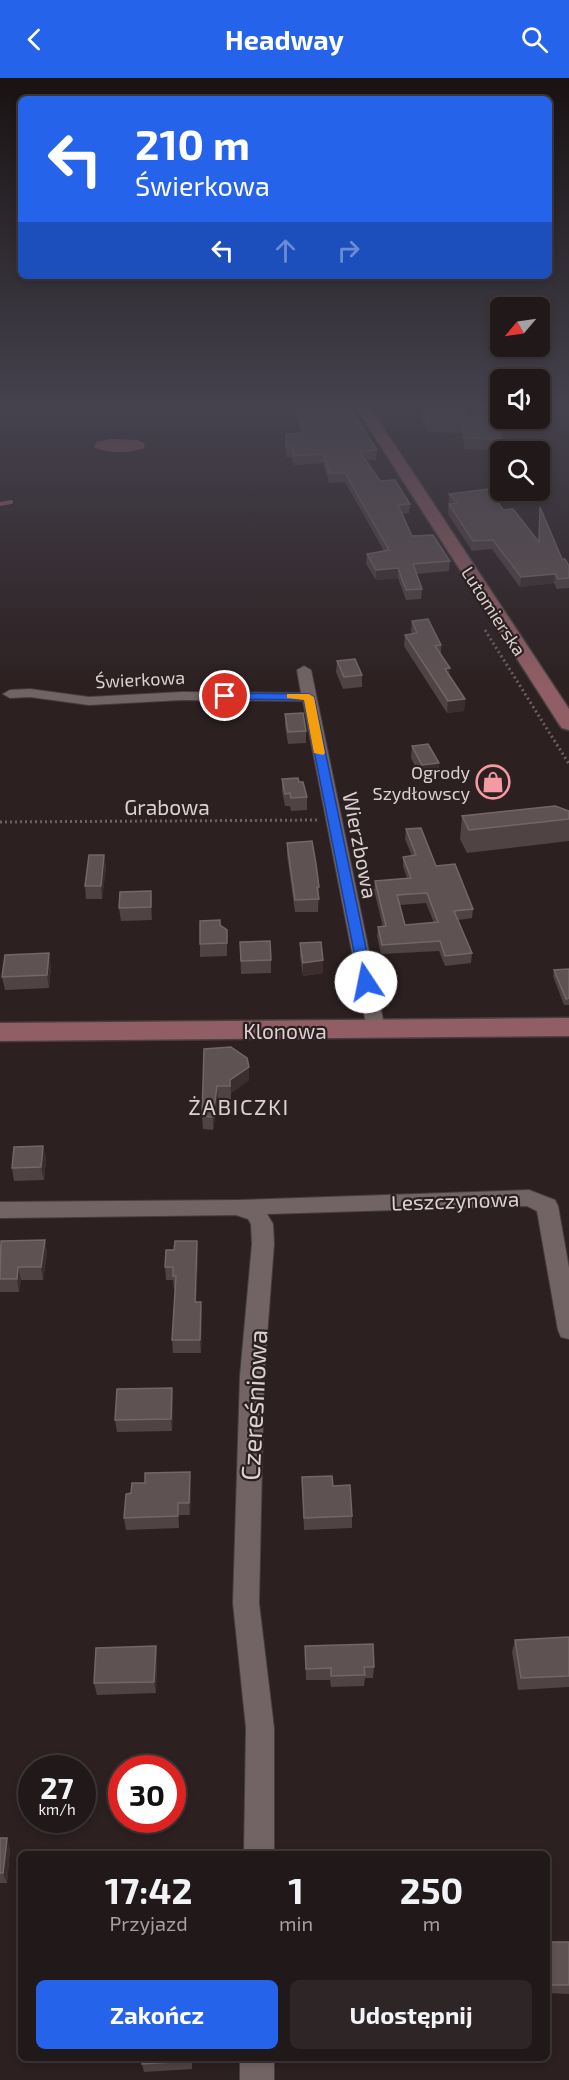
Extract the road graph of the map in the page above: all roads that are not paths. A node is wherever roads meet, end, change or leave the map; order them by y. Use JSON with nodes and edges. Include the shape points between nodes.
{"nodes":[{"id":1,"x":423,"y":499,"type":"edge"},
{"id":2,"x":304,"y":670,"type":"dead end"},
{"id":3,"x":10,"y":694,"type":"dead end"},
{"id":4,"x":309,"y":697,"type":"junction"},
{"id":5,"x":569,"y":724,"type":"edge"},
{"id":6,"x":569,"y":1027,"type":"edge"},
{"id":7,"x":376,"y":1029,"type":"junction"},
{"id":8,"x":0,"y":1032,"type":"edge"},
{"id":9,"x":236,"y":1207,"type":"junction"},
{"id":10,"x":0,"y":1210,"type":"edge"},
{"id":11,"x":569,"y":1330,"type":"edge"},
{"id":12,"x":259,"y":1851,"type":"edge"},
{"id":13,"x":257,"y":2061,"type":"edge"},
{"id":14,"x":257,"y":2080,"type":"edge"}],
"edges":[{"from":1,"to":5,"type":"main road","name":"Lutomierska"},
{"from":2,"to":4,"type":"street","name":"Wierzbowa"},
{"from":3,"to":4,"type":"street","name":"Świerkowa","via":[[89,701],[182,696]]},
{"from":4,"to":7,"type":"street","name":"Wierzbowa"},
{"from":6,"to":7,"type":"main road","name":"Klonowa"},
{"from":7,"to":8,"type":"main road","name":"Klonowa"},
{"from":9,"to":10,"type":"street"},
{"from":9,"to":11,"type":"street","name":"Leszczynowa","via":[[529,1198],[547,1206]]},
{"from":9,"to":12,"type":"street","name":"Czereśniowa","via":[[256,1213],[262,1224],[263,1244],[252,1376],[246,1603],[260,1728]]},
{"from":13,"to":14,"type":"street"}]}
